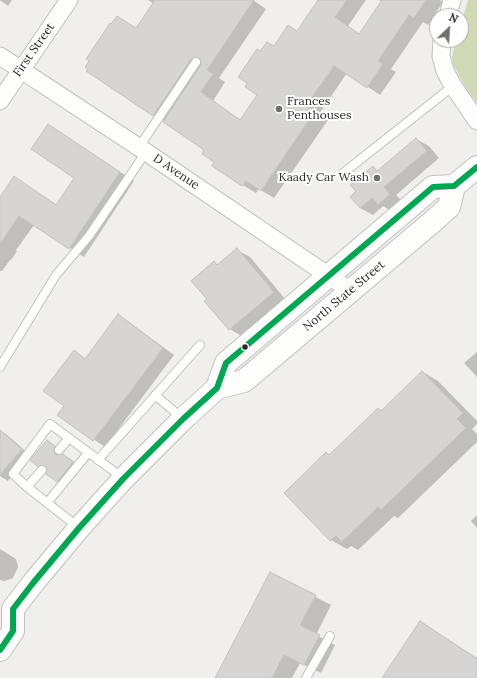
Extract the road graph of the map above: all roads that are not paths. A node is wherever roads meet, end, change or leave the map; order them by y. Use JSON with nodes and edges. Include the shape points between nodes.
{"nodes":[{"id":1,"x":69,"y":0,"type":"edge"},
{"id":2,"x":440,"y":48,"type":"edge"},
{"id":3,"x":0,"y":56,"type":"edge"},
{"id":4,"x":196,"y":62,"type":"dead end"},
{"id":5,"x":21,"y":69,"type":"junction"},
{"id":6,"x":453,"y":86,"type":"junction"},
{"id":7,"x":0,"y":101,"type":"edge"},
{"id":8,"x":477,"y":120,"type":"edge"},
{"id":9,"x":142,"y":150,"type":"junction"},
{"id":10,"x":477,"y":167,"type":"edge"},
{"id":11,"x":342,"y":174,"type":"dead end"},
{"id":12,"x":454,"y":186,"type":"junction"},
{"id":13,"x":329,"y":275,"type":"junction"},
{"id":14,"x":351,"y":291,"type":"junction"},
{"id":15,"x":200,"y":345,"type":"dead end"},
{"id":16,"x":0,"y":367,"type":"edge"},
{"id":17,"x":217,"y":388,"type":"junction"},
{"id":18,"x":155,"y":395,"type":"junction"},
{"id":19,"x":183,"y":419,"type":"junction"},
{"id":20,"x":69,"y":438,"type":"junction"},
{"id":21,"x":59,"y":450,"type":"dead end"},
{"id":22,"x":88,"y":452,"type":"junction"},
{"id":23,"x":98,"y":460,"type":"junction"},
{"id":24,"x":42,"y":470,"type":"dead end"},
{"id":25,"x":124,"y":479,"type":"junction"},
{"id":26,"x":27,"y":487,"type":"junction"},
{"id":27,"x":47,"y":504,"type":"junction"},
{"id":28,"x":79,"y":528,"type":"junction"},
{"id":29,"x":7,"y":611,"type":"edge"},
{"id":30,"x":330,"y":636,"type":"dead end"},
{"id":31,"x":0,"y":650,"type":"edge"},
{"id":32,"x":306,"y":678,"type":"edge"}],
"edges":[{"from":1,"to":5,"type":"street","name":"First Street"},
{"from":2,"to":6,"type":"street","via":[[442,62]]},
{"from":3,"to":5,"type":"street","name":"D Avenue"},
{"from":4,"to":9,"type":"lane"},
{"from":5,"to":7,"type":"street","name":"First Street"},
{"from":5,"to":9,"type":"street","name":"D Avenue"},
{"from":6,"to":8,"type":"street"},
{"from":6,"to":11,"type":"lane"},
{"from":9,"to":13,"type":"street","name":"D Avenue"},
{"from":9,"to":16,"type":"lane","via":[[89,236],[56,275]]},
{"from":10,"to":12,"type":"main road"},
{"from":12,"to":13,"type":"main road","name":"North State Street","via":[[432,187]]},
{"from":12,"to":14,"type":"main road","name":"North State Street","via":[[449,207]]},
{"from":13,"to":14,"type":"street","name":"D Avenue"},
{"from":13,"to":17,"type":"main road","name":"North State Street","via":[[226,363]]},
{"from":14,"to":17,"type":"main road","name":"North State Street","via":[[244,381]]},
{"from":15,"to":18,"type":"lane"},
{"from":17,"to":19,"type":"main road","name":"North State Street"},
{"from":18,"to":19,"type":"lane"},
{"from":18,"to":23,"type":"lane"},
{"from":19,"to":25,"type":"main road","name":"North State Street"},
{"from":20,"to":21,"type":"lane"},
{"from":20,"to":22,"type":"lane"},
{"from":20,"to":26,"type":"lane","via":[[50,424],[12,474]]},
{"from":22,"to":23,"type":"lane"},
{"from":22,"to":27,"type":"lane"},
{"from":23,"to":25,"type":"lane"},
{"from":24,"to":26,"type":"lane"},
{"from":25,"to":28,"type":"main road","name":"North State Street"},
{"from":26,"to":27,"type":"lane"},
{"from":27,"to":28,"type":"lane"},
{"from":28,"to":29,"type":"main road","name":"North State Street"},
{"from":29,"to":31,"type":"main road","name":"North State Street","via":[[13,632]]},
{"from":30,"to":32,"type":"lane"}]}
